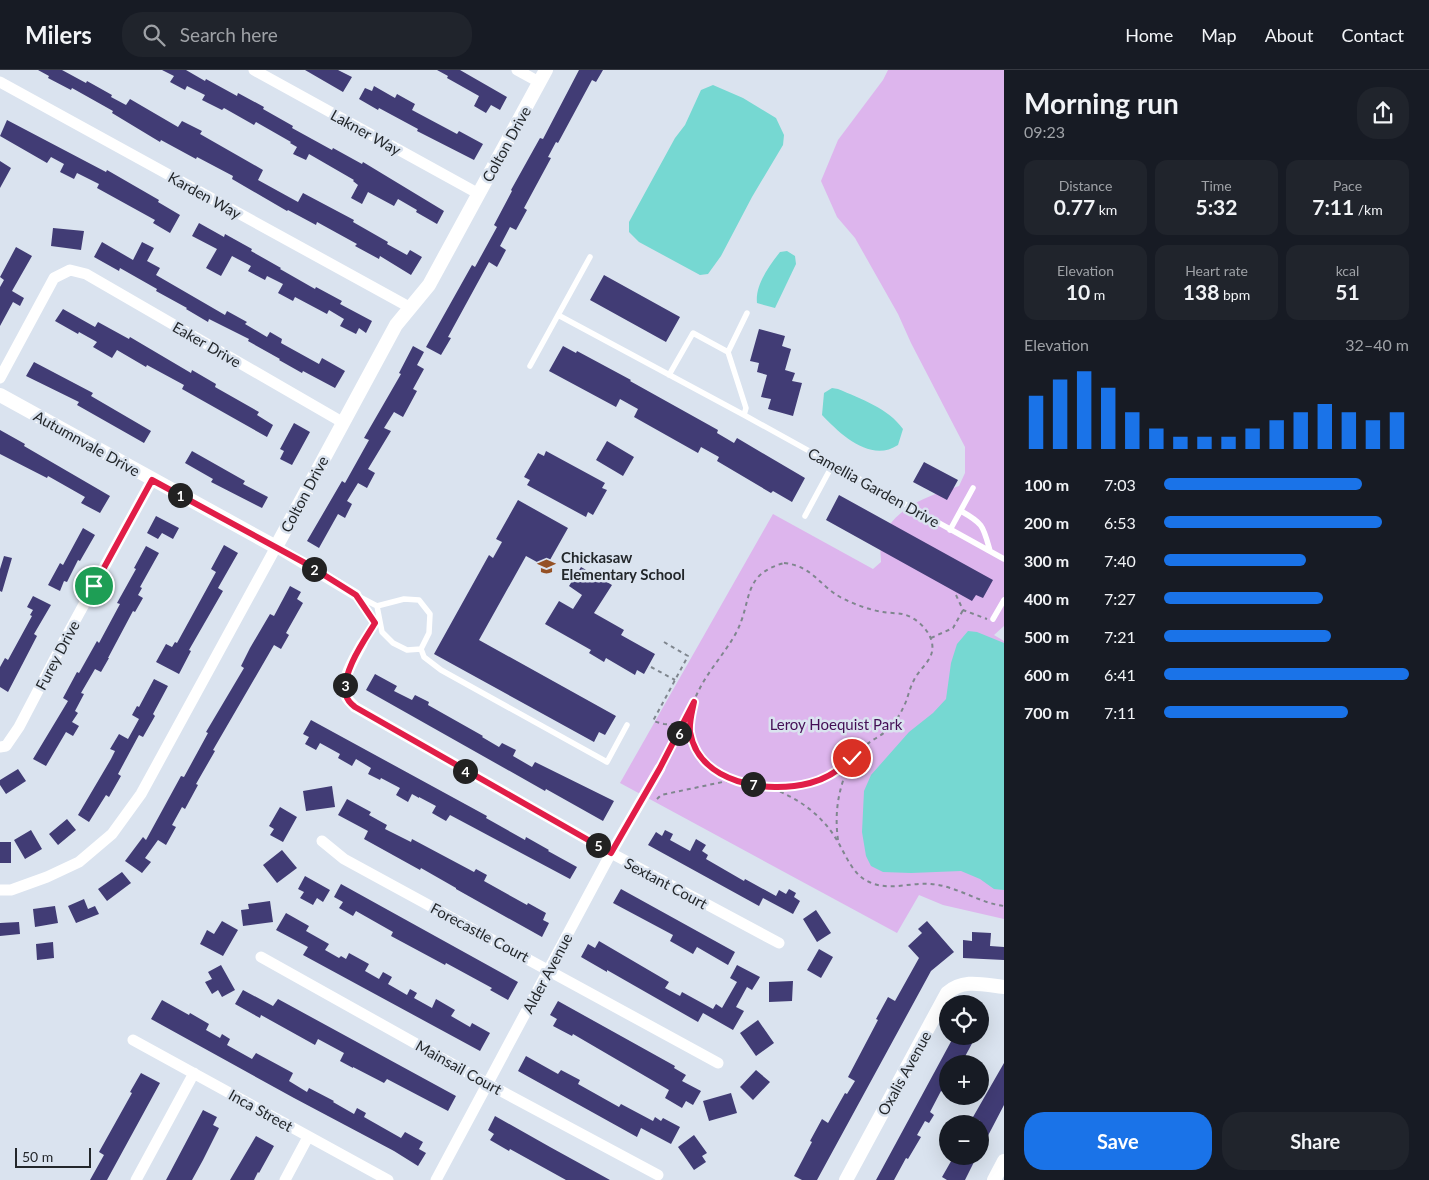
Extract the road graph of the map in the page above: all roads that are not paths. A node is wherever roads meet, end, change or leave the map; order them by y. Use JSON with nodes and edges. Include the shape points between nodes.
{"nodes":[{"id":1,"x":254,"y":70,"type":"edge"},
{"id":2,"x":517,"y":70,"type":"edge"},
{"id":3,"x":546,"y":70,"type":"edge"},
{"id":4,"x":0,"y":82,"type":"edge"},
{"id":5,"x":539,"y":82,"type":"junction"},
{"id":6,"x":478,"y":194,"type":"junction"},
{"id":7,"x":590,"y":257,"type":"dead end"},
{"id":8,"x":411,"y":308,"type":"junction"},
{"id":9,"x":747,"y":313,"type":"dead end"},
{"id":10,"x":558,"y":315,"type":"junction"},
{"id":11,"x":728,"y":352,"type":"junction"},
{"id":12,"x":530,"y":366,"type":"dead end"},
{"id":13,"x":669,"y":375,"type":"junction"},
{"id":14,"x":0,"y":378,"type":"edge"},
{"id":15,"x":0,"y":395,"type":"edge"},
{"id":16,"x":744,"y":415,"type":"junction"},
{"id":17,"x":342,"y":422,"type":"junction"},
{"id":18,"x":833,"y":464,"type":"junction"},
{"id":19,"x":152,"y":480,"type":"junction"},
{"id":20,"x":973,"y":488,"type":"dead end"},
{"id":21,"x":961,"y":511,"type":"junction"},
{"id":22,"x":805,"y":516,"type":"dead end"},
{"id":23,"x":950,"y":530,"type":"junction"},
{"id":24,"x":283,"y":533,"type":"junction"},
{"id":25,"x":276,"y":547,"type":"junction"},
{"id":26,"x":990,"y":551,"type":"junction"},
{"id":27,"x":1004,"y":559,"type":"edge"},
{"id":28,"x":305,"y":563,"type":"junction"},
{"id":29,"x":356,"y":595,"type":"joint"},
{"id":30,"x":1004,"y":600,"type":"edge"},
{"id":31,"x":377,"y":606,"type":"junction"},
{"id":32,"x":993,"y":619,"type":"road end"},
{"id":33,"x":362,"y":644,"type":"road end"},
{"id":34,"x":421,"y":649,"type":"junction"},
{"id":35,"x":627,"y":725,"type":"dead end"},
{"id":36,"x":0,"y":747,"type":"edge"},
{"id":37,"x":660,"y":768,"type":"road end"},
{"id":38,"x":322,"y":841,"type":"dead end"},
{"id":39,"x":611,"y":853,"type":"junction"},
{"id":40,"x":0,"y":890,"type":"edge"},
{"id":41,"x":779,"y":943,"type":"dead end"},
{"id":42,"x":261,"y":957,"type":"dead end"},
{"id":43,"x":549,"y":970,"type":"junction"},
{"id":44,"x":1004,"y":986,"type":"edge"},
{"id":45,"x":133,"y":1040,"type":"dead end"},
{"id":46,"x":718,"y":1063,"type":"dead end"},
{"id":47,"x":194,"y":1073,"type":"junction"},
{"id":48,"x":488,"y":1084,"type":"junction"},
{"id":49,"x":308,"y":1137,"type":"junction"},
{"id":50,"x":1004,"y":1161,"type":"edge"},
{"id":51,"x":658,"y":1175,"type":"dead end"},
{"id":52,"x":136,"y":1180,"type":"edge"},
{"id":53,"x":285,"y":1180,"type":"edge"},
{"id":54,"x":388,"y":1180,"type":"edge"},
{"id":55,"x":436,"y":1180,"type":"edge"},
{"id":56,"x":846,"y":1180,"type":"edge"},
{"id":57,"x":994,"y":1180,"type":"edge"}],
"edges":[{"from":1,"to":6,"type":"street","name":"Lakner Way"},
{"from":2,"to":5,"type":"street"},
{"from":3,"to":5,"type":"street","name":"Colton Drive"},
{"from":4,"to":8,"type":"street","name":"Karden Way"},
{"from":5,"to":6,"type":"street","name":"Colton Drive"},
{"from":6,"to":8,"type":"street","name":"Colton Drive","via":[[429,286]]},
{"from":7,"to":10,"type":"lane"},
{"from":8,"to":17,"type":"street","name":"Colton Drive","via":[[396,325]]},
{"from":9,"to":11,"type":"lane"},
{"from":10,"to":12,"type":"lane"},
{"from":10,"to":13,"type":"lane","name":"Camellia Garden Drive"},
{"from":11,"to":13,"type":"lane","via":[[693,332]]},
{"from":11,"to":16,"type":"lane","via":[[746,408]]},
{"from":13,"to":16,"type":"lane","name":"Camellia Garden Drive"},
{"from":14,"to":17,"type":"street","name":"Eaker Drive","via":[[54,278],[70,270],[86,274]]},
{"from":15,"to":19,"type":"street","name":"Autumnvale Drive"},
{"from":16,"to":18,"type":"lane","name":"Camellia Garden Drive"},
{"from":17,"to":24,"type":"street","name":"Colton Drive"},
{"from":18,"to":22,"type":"lane"},
{"from":18,"to":23,"type":"lane","name":"Camellia Garden Drive"},
{"from":19,"to":25,"type":"street","name":"Autumnvale Drive"},
{"from":19,"to":36,"type":"street","name":"Furey Drive","via":[[19,727],[6,746]]},
{"from":20,"to":21,"type":"lane"},
{"from":21,"to":23,"type":"lane"},
{"from":21,"to":26,"type":"lane","via":[[983,526]]},
{"from":23,"to":26,"type":"lane","name":"Camellia Garden Drive"},
{"from":24,"to":25,"type":"street","name":"Colton Drive"},
{"from":24,"to":28,"type":"street","name":"Autumnvale Drive"},
{"from":25,"to":28,"type":"street","name":"Autumnvale Drive"},
{"from":25,"to":40,"type":"street","name":"Colton Drive","via":[[141,794],[112,834],[79,862],[48,877],[11,890]]},
{"from":26,"to":27,"type":"lane","name":"Camellia Garden Drive"},
{"from":28,"to":29,"type":"street","name":"Autumnvale Drive"},
{"from":29,"to":31,"type":"lane"},
{"from":30,"to":32,"type":"lane"},
{"from":31,"to":34,"type":"lane","via":[[382,632],[407,650]]},
{"from":31,"to":34,"type":"lane","via":[[404,599],[419,600],[430,614],[429,633]]},
{"from":33,"to":39,"type":"street","name":"Sextant Court","via":[[345,683],[346,697],[355,707]]},
{"from":34,"to":35,"type":"lane","via":[[424,657],[441,670],[607,762]]},
{"from":37,"to":39,"type":"street","name":"Alder Avenue"},
{"from":38,"to":43,"type":"street","name":"Forecastle Court","via":[[344,859]]},
{"from":39,"to":41,"type":"street","name":"Sextant Court"},
{"from":39,"to":43,"type":"street","name":"Alder Avenue"},
{"from":42,"to":48,"type":"street","name":"Mainsail Court"},
{"from":43,"to":46,"type":"street","name":"Forecastle Court"},
{"from":43,"to":48,"type":"street","name":"Alder Avenue"},
{"from":44,"to":56,"type":"street","name":"Oxalis Avenue","via":[[970,983],[954,987],[947,993]]},
{"from":45,"to":47,"type":"street","name":"Inca Street"},
{"from":47,"to":49,"type":"street","name":"Inca Street"},
{"from":47,"to":52,"type":"street"},
{"from":48,"to":51,"type":"street","name":"Mainsail Court"},
{"from":48,"to":55,"type":"street","name":"Alder Avenue"},
{"from":49,"to":53,"type":"street"},
{"from":49,"to":54,"type":"street","name":"Inca Street"},
{"from":50,"to":57,"type":"street"}]}
